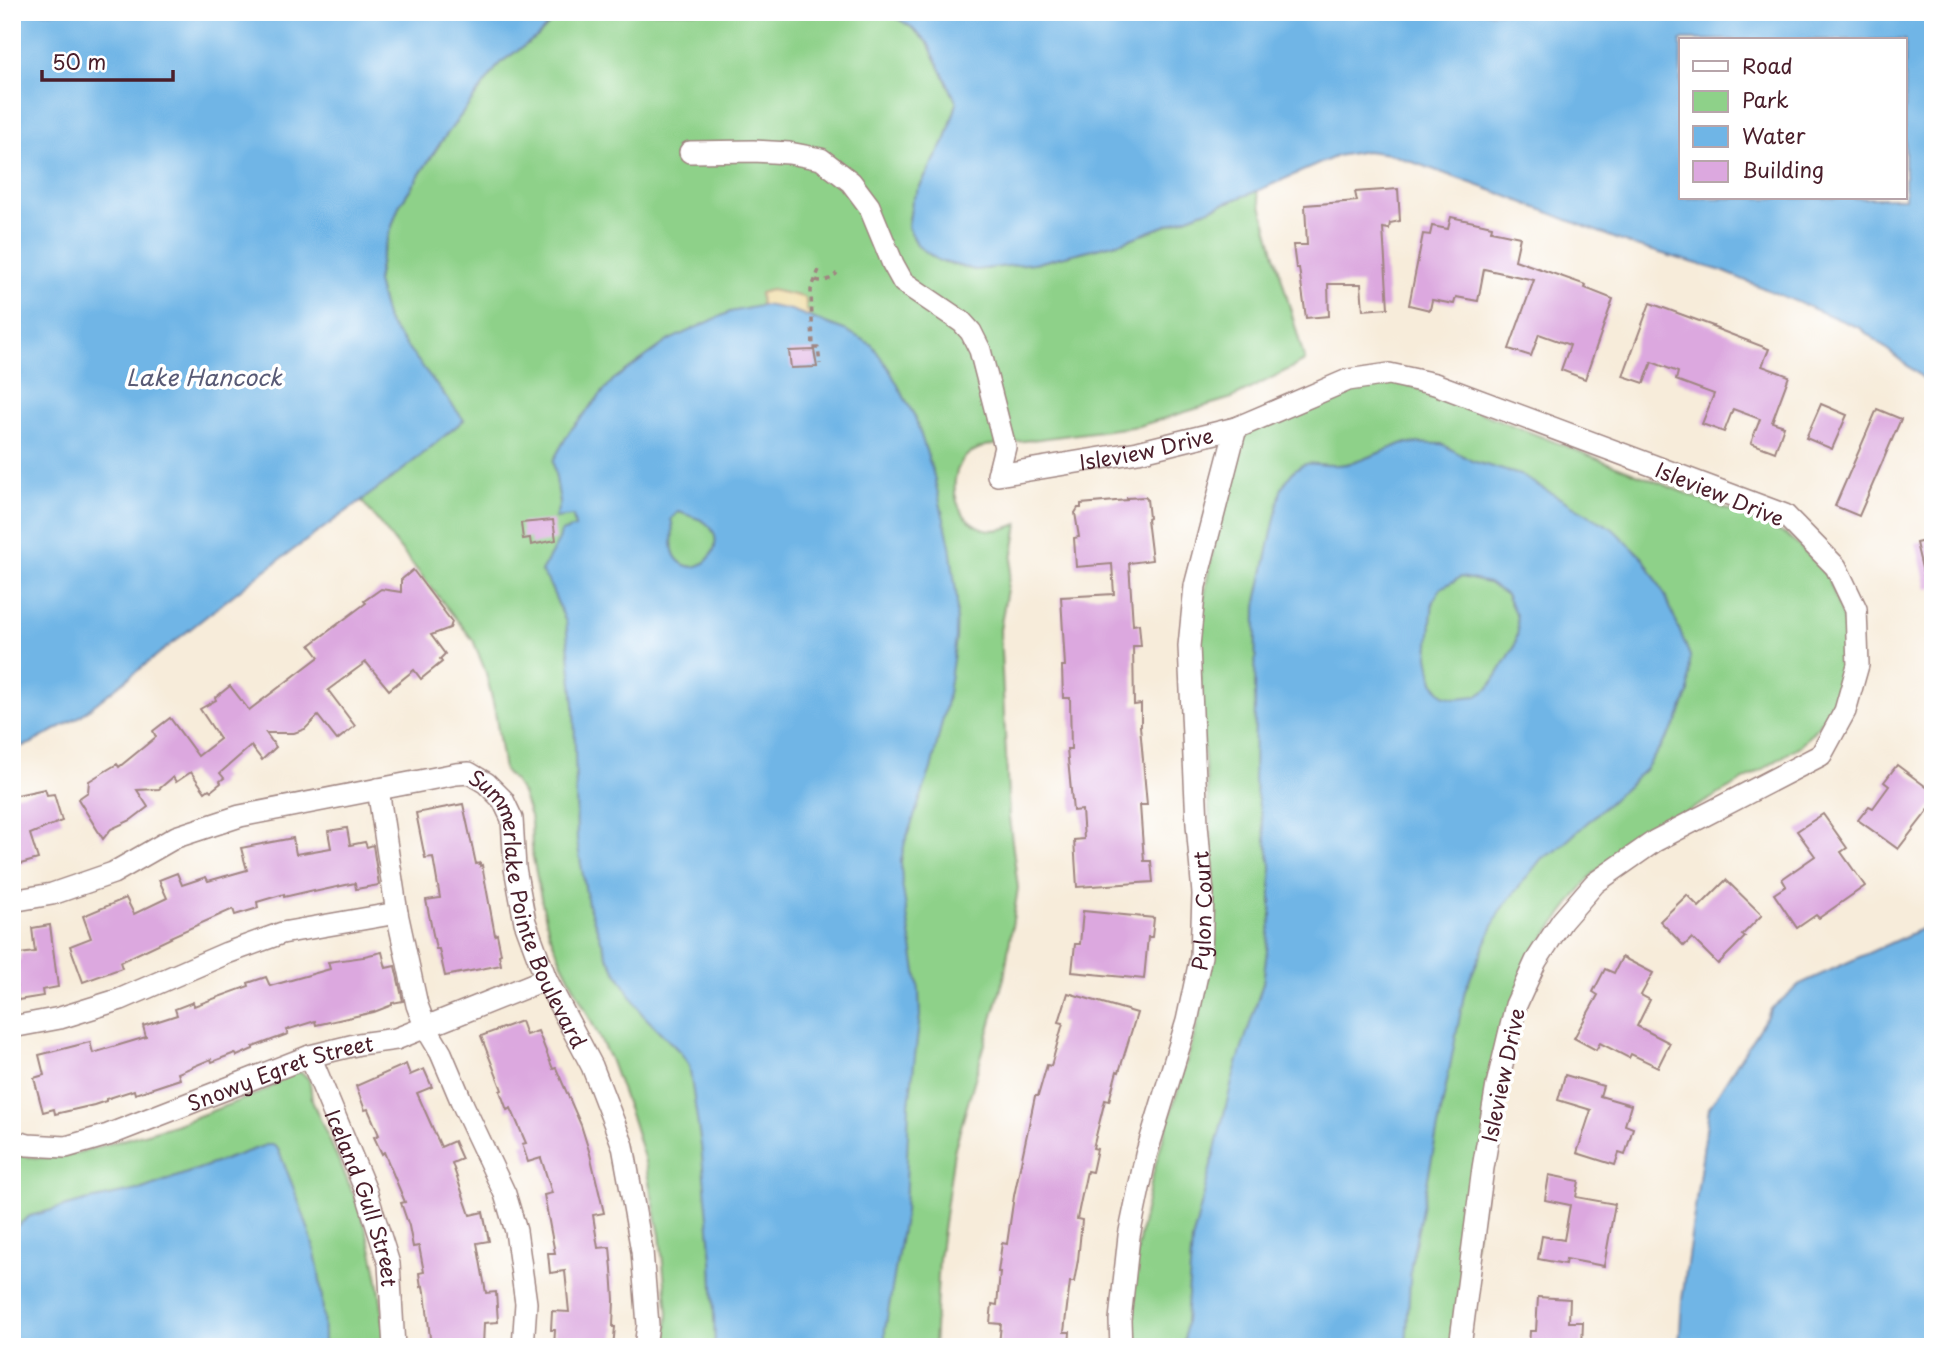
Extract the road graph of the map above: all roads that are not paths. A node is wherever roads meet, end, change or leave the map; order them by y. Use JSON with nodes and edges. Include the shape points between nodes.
{"nodes":[{"id":1,"x":690,"y":152,"type":"dead end"},
{"id":2,"x":1236,"y":428,"type":"junction"},
{"id":3,"x":378,"y":789,"type":"junction"},
{"id":4,"x":12,"y":901,"type":"edge"},
{"id":5,"x":397,"y":913,"type":"junction"},
{"id":6,"x":546,"y":979,"type":"junction"},
{"id":7,"x":425,"y":1026,"type":"junction"},
{"id":8,"x":12,"y":1027,"type":"edge"},
{"id":9,"x":310,"y":1056,"type":"junction"},
{"id":10,"x":12,"y":1141,"type":"edge"},
{"id":11,"x":394,"y":1347,"type":"edge"},
{"id":12,"x":523,"y":1347,"type":"edge"},
{"id":13,"x":646,"y":1347,"type":"edge"},
{"id":14,"x":1121,"y":1347,"type":"edge"},
{"id":15,"x":1460,"y":1347,"type":"edge"}],
"edges":[{"from":1,"to":2,"type":"street","name":"Isleview Drive","via":[[777,152],[821,159],[851,182],[869,206],[903,282],[971,332],[1005,447],[998,475],[1138,452]]},
{"from":2,"to":14,"type":"street","name":"Pylon Court","via":[[1195,586],[1189,646],[1203,894],[1200,956],[1129,1236]]},
{"from":2,"to":15,"type":"street","name":"Isleview Drive","via":[[1348,380],[1389,374],[1435,384],[1785,515],[1836,567],[1856,609],[1858,665],[1845,711],[1821,755],[1655,841],[1595,883],[1536,961],[1516,1005],[1497,1086]]},
{"from":3,"to":4,"type":"street","name":"Summerlake Pointe Boulevard","via":[[240,816],[176,837],[113,873],[52,894]]},
{"from":3,"to":5,"type":"street"},
{"from":3,"to":6,"type":"street","name":"Summerlake Pointe Boulevard","via":[[469,773],[503,800],[512,819],[524,922]]},
{"from":5,"to":7,"type":"street"},
{"from":5,"to":8,"type":"street","via":[[282,933],[121,999]]},
{"from":6,"to":7,"type":"street","name":"Snowy Egret Street"},
{"from":6,"to":13,"type":"street","name":"Summerlake Pointe Boulevard","via":[[592,1066],[623,1146],[642,1251]]},
{"from":7,"to":9,"type":"street","name":"Snowy Egret Street","via":[[396,1038]]},
{"from":7,"to":12,"type":"street","via":[[505,1194],[516,1231],[526,1303]]},
{"from":9,"to":10,"type":"street","name":"Snowy Egret Street","via":[[66,1147]]},
{"from":9,"to":11,"type":"street","name":"Iceland Gull Street","via":[[366,1191],[388,1264]]}]}
